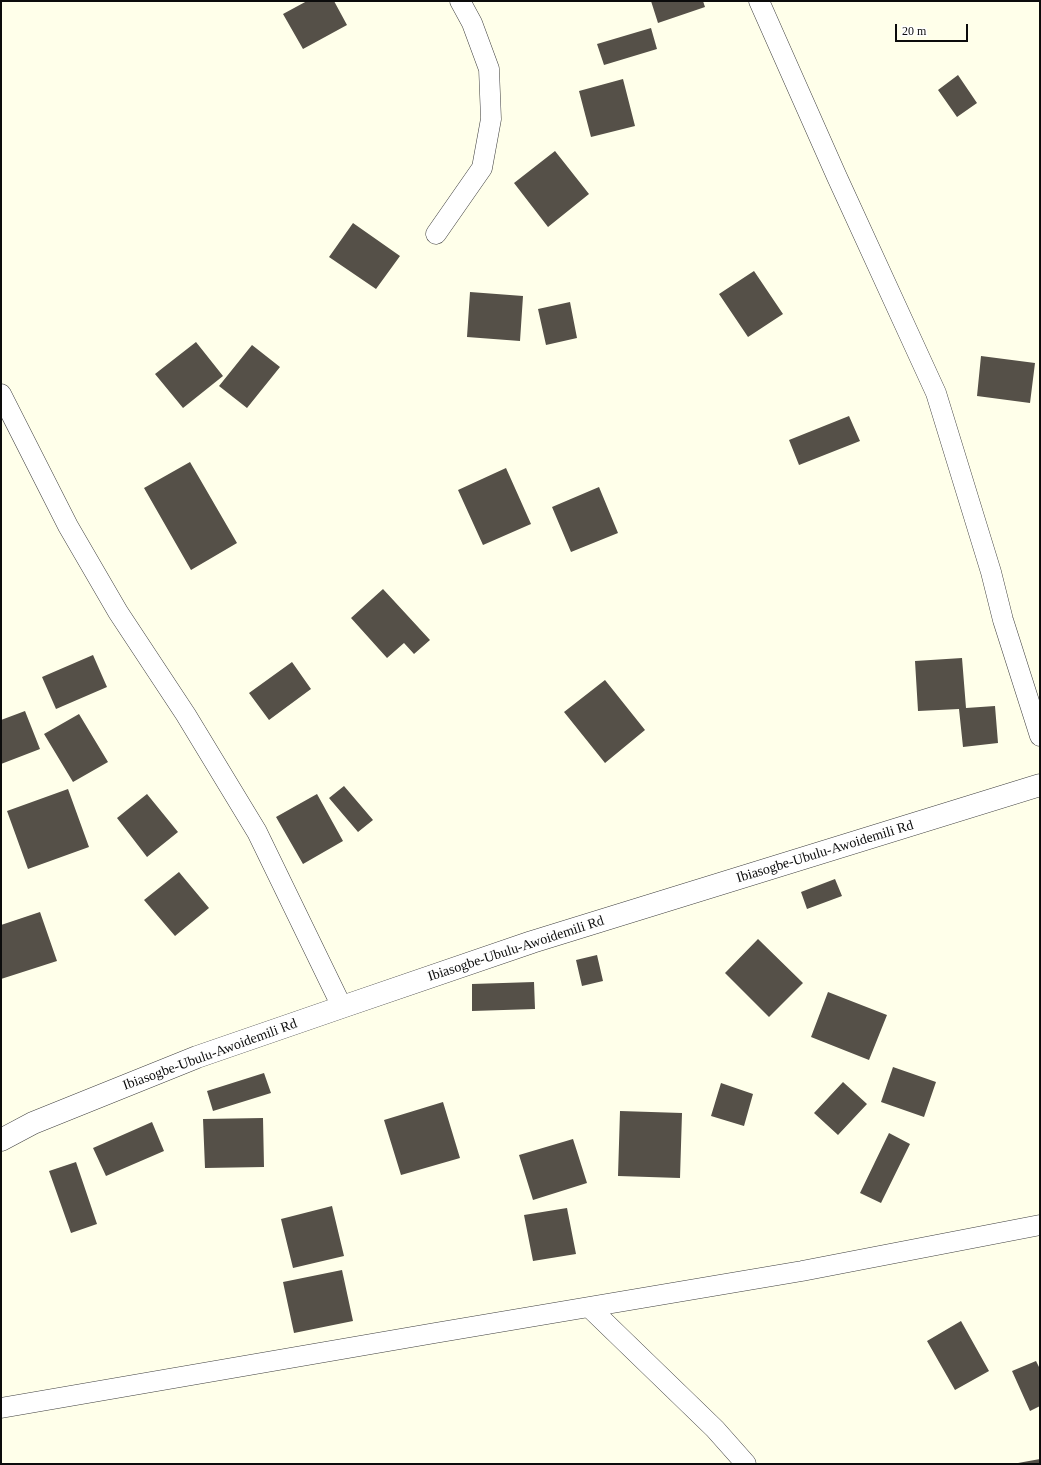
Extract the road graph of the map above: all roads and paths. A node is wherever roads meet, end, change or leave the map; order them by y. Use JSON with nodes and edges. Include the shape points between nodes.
{"nodes":[{"id":1,"x":460,"y":1,"type":"edge"},
{"id":2,"x":759,"y":1,"type":"edge"},
{"id":3,"x":436,"y":234,"type":"dead end"},
{"id":4,"x":1,"y":394,"type":"edge"},
{"id":5,"x":1040,"y":736,"type":"edge"},
{"id":6,"x":1040,"y":785,"type":"edge"},
{"id":7,"x":342,"y":1007,"type":"junction"},
{"id":8,"x":1,"y":1140,"type":"edge"},
{"id":9,"x":1040,"y":1225,"type":"edge"},
{"id":10,"x":589,"y":1307,"type":"junction"},
{"id":11,"x":1,"y":1408,"type":"edge"},
{"id":12,"x":746,"y":1464,"type":"edge"}],
"edges":[{"from":1,"to":3,"type":"street","via":[[472,23],[489,69],[491,119],[482,168]]},
{"from":2,"to":5,"type":"street","via":[[936,393],[991,572],[1002,620]]},
{"from":4,"to":7,"type":"street","via":[[68,526],[118,612],[186,715],[257,832]]},
{"from":6,"to":7,"type":"street","name":"Ibiasogbe-Ubulu-Awoidemili Rd","via":[[532,942]]},
{"from":7,"to":8,"type":"street","name":"Ibiasogbe-Ubulu-Awoidemili Rd","via":[[197,1057]]},
{"from":9,"to":10,"type":"street","via":[[802,1271]]},
{"from":10,"to":11,"type":"street"},
{"from":10,"to":12,"type":"street","via":[[715,1429]]}]}
